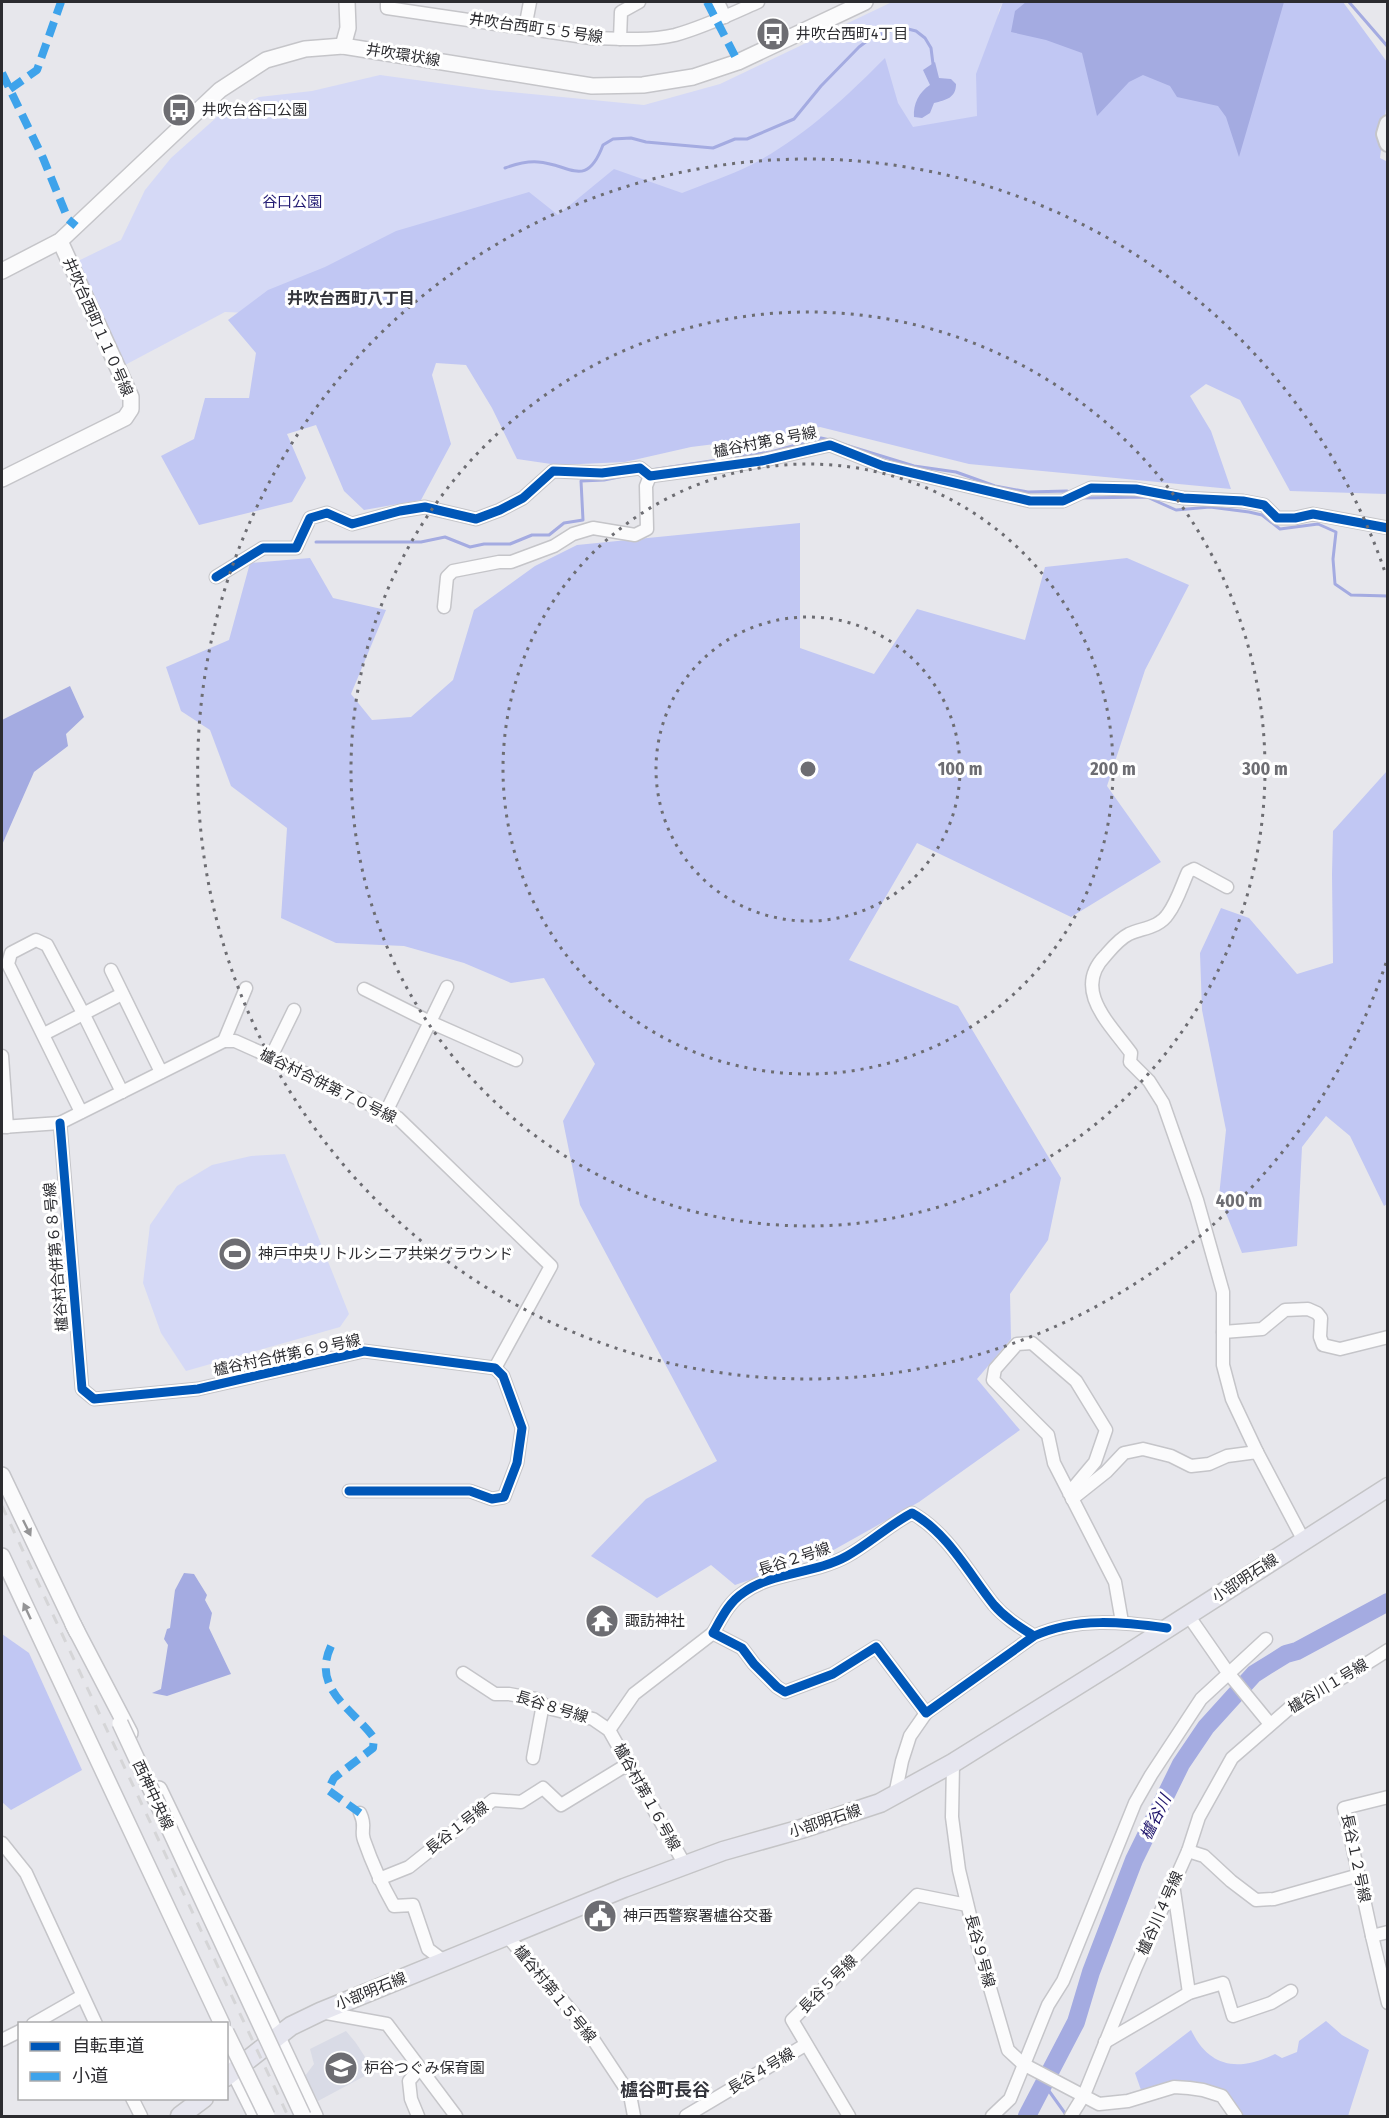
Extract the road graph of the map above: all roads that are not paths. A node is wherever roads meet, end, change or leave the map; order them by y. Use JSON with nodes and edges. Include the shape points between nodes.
{"nodes":[{"id":1,"x":347,"y":2,"type":"edge"},
{"id":2,"x":387,"y":2,"type":"edge"},
{"id":3,"x":530,"y":2,"type":"edge"},
{"id":4,"x":639,"y":2,"type":"edge"},
{"id":5,"x":718,"y":2,"type":"edge"},
{"id":6,"x":758,"y":2,"type":"edge"},
{"id":7,"x":865,"y":2,"type":"edge"},
{"id":8,"x":439,"y":8,"type":"edge"},
{"id":9,"x":725,"y":17,"type":"junction"},
{"id":10,"x":525,"y":28,"type":"junction"},
{"id":11,"x":620,"y":39,"type":"junction"},
{"id":12,"x":343,"y":46,"type":"junction"},
{"id":13,"x":1388,"y":124,"type":"edge"},
{"id":14,"x":1388,"y":143,"type":"edge"},
{"id":15,"x":60,"y":241,"type":"junction"},
{"id":16,"x":2,"y":271,"type":"edge"},
{"id":17,"x":646,"y":473,"type":"junction"},
{"id":18,"x":2,"y":479,"type":"edge"},
{"id":19,"x":1388,"y":528,"type":"edge"},
{"id":20,"x":216,"y":577,"type":"dead end"},
{"id":21,"x":444,"y":607,"type":"dead end"},
{"id":22,"x":1227,"y":887,"type":"dead end"},
{"id":23,"x":111,"y":970,"type":"dead end"},
{"id":24,"x":447,"y":987,"type":"dead end"},
{"id":25,"x":246,"y":988,"type":"dead end"},
{"id":26,"x":364,"y":989,"type":"dead end"},
{"id":27,"x":122,"y":994,"type":"junction"},
{"id":28,"x":294,"y":1010,"type":"dead end"},
{"id":29,"x":84,"y":1015,"type":"junction"},
{"id":30,"x":430,"y":1022,"type":"junction"},
{"id":31,"x":44,"y":1034,"type":"junction"},
{"id":32,"x":224,"y":1041,"type":"junction"},
{"id":33,"x":2,"y":1056,"type":"edge"},
{"id":34,"x":271,"y":1057,"type":"junction"},
{"id":35,"x":516,"y":1060,"type":"dead end"},
{"id":36,"x":161,"y":1072,"type":"junction"},
{"id":37,"x":3,"y":1082,"type":"edge"},
{"id":38,"x":122,"y":1092,"type":"junction"},
{"id":39,"x":81,"y":1112,"type":"junction"},
{"id":40,"x":386,"y":1112,"type":"junction"},
{"id":41,"x":60,"y":1123,"type":"junction"},
{"id":42,"x":4,"y":1127,"type":"edge"},
{"id":43,"x":1223,"y":1332,"type":"junction"},
{"id":44,"x":1388,"y":1337,"type":"edge"},
{"id":45,"x":495,"y":1368,"type":"junction"},
{"id":46,"x":81,"y":1389,"type":"joint"},
{"id":47,"x":1257,"y":1452,"type":"junction"},
{"id":48,"x":2,"y":1475,"type":"edge"},
{"id":49,"x":1388,"y":1487,"type":"edge"},
{"id":50,"x":349,"y":1491,"type":"dead end"},
{"id":51,"x":1070,"y":1496,"type":"junction"},
{"id":52,"x":1304,"y":1541,"type":"junction"},
{"id":53,"x":2,"y":1556,"type":"edge"},
{"id":54,"x":1188,"y":1615,"type":"junction"},
{"id":55,"x":1122,"y":1622,"type":"junction"},
{"id":56,"x":73,"y":1624,"type":"junction"},
{"id":57,"x":1167,"y":1629,"type":"junction"},
{"id":58,"x":712,"y":1633,"type":"junction"},
{"id":59,"x":1034,"y":1636,"type":"junction"},
{"id":60,"x":1266,"y":1640,"type":"dead end"},
{"id":61,"x":41,"y":1641,"type":"junction"},
{"id":62,"x":1388,"y":1650,"type":"edge"},
{"id":63,"x":463,"y":1673,"type":"dead end"},
{"id":64,"x":1229,"y":1674,"type":"junction"},
{"id":65,"x":543,"y":1704,"type":"junction"},
{"id":66,"x":926,"y":1713,"type":"junction"},
{"id":67,"x":1270,"y":1724,"type":"junction"},
{"id":68,"x":609,"y":1730,"type":"junction"},
{"id":69,"x":533,"y":1758,"type":"dead end"},
{"id":70,"x":953,"y":1763,"type":"junction"},
{"id":71,"x":628,"y":1764,"type":"junction"},
{"id":72,"x":895,"y":1795,"type":"junction"},
{"id":73,"x":1388,"y":1797,"type":"edge"},
{"id":74,"x":360,"y":1813,"type":"dead end"},
{"id":75,"x":2,"y":1844,"type":"edge"},
{"id":76,"x":1188,"y":1851,"type":"junction"},
{"id":77,"x":685,"y":1865,"type":"junction"},
{"id":78,"x":1359,"y":1875,"type":"junction"},
{"id":79,"x":379,"y":1879,"type":"junction"},
{"id":80,"x":1173,"y":1883,"type":"junction"},
{"id":81,"x":967,"y":1905,"type":"junction"},
{"id":82,"x":1388,"y":1932,"type":"edge"},
{"id":83,"x":507,"y":1936,"type":"junction"},
{"id":84,"x":1372,"y":1936,"type":"junction"},
{"id":85,"x":444,"y":1961,"type":"junction"},
{"id":86,"x":1291,"y":1991,"type":"dead end"},
{"id":87,"x":1189,"y":1993,"type":"junction"},
{"id":88,"x":82,"y":1996,"type":"junction"},
{"id":89,"x":1388,"y":2003,"type":"edge"},
{"id":90,"x":320,"y":2012,"type":"junction"},
{"id":91,"x":36,"y":2022,"type":"edge"},
{"id":92,"x":95,"y":2022,"type":"edge"},
{"id":93,"x":210,"y":2022,"type":"edge"},
{"id":94,"x":221,"y":2022,"type":"edge"},
{"id":95,"x":18,"y":2032,"type":"edge"},
{"id":96,"x":228,"y":2036,"type":"edge"},
{"id":97,"x":277,"y":2038,"type":"junction"},
{"id":98,"x":2,"y":2040,"type":"edge"},
{"id":99,"x":1105,"y":2043,"type":"junction"},
{"id":100,"x":806,"y":2045,"type":"junction"},
{"id":101,"x":1023,"y":2064,"type":"junction"},
{"id":102,"x":229,"y":2068,"type":"edge"},
{"id":103,"x":419,"y":2069,"type":"junction"},
{"id":104,"x":1084,"y":2095,"type":"junction"},
{"id":105,"x":133,"y":2100,"type":"edge"},
{"id":106,"x":201,"y":2100,"type":"edge"},
{"id":107,"x":309,"y":2114,"type":"edge"},
{"id":108,"x":1072,"y":2115,"type":"edge"},
{"id":109,"x":141,"y":2116,"type":"edge"},
{"id":110,"x":180,"y":2116,"type":"edge"},
{"id":111,"x":256,"y":2116,"type":"edge"},
{"id":112,"x":267,"y":2116,"type":"edge"},
{"id":113,"x":418,"y":2116,"type":"edge"},
{"id":114,"x":456,"y":2116,"type":"edge"},
{"id":115,"x":634,"y":2116,"type":"edge"},
{"id":116,"x":686,"y":2116,"type":"edge"},
{"id":117,"x":849,"y":2116,"type":"edge"},
{"id":118,"x":992,"y":2116,"type":"edge"},
{"id":119,"x":1236,"y":2116,"type":"edge"}],
"edges":[{"from":1,"to":12,"type":"street","via":[[348,28]]},
{"from":2,"to":8,"type":"street","name":"井吹台西町５５号線","via":[[387,8]]},
{"from":3,"to":10,"type":"street"},
{"from":4,"to":11,"type":"street","via":[[621,12]]},
{"from":5,"to":9,"type":"street"},
{"from":6,"to":9,"type":"street","name":"井吹台西町５５号線"},
{"from":7,"to":12,"type":"street","name":"井吹環状線","via":[[738,62],[693,77],[643,85],[592,86]]},
{"from":8,"to":10,"type":"street","name":"井吹台西町５５号線"},
{"from":9,"to":11,"type":"street","name":"井吹台西町５５号線","via":[[675,34]]},
{"from":10,"to":11,"type":"street","name":"井吹台西町５５号線"},
{"from":12,"to":15,"type":"street","name":"井吹環状線","via":[[305,49],[266,60],[220,90]]},
{"from":13,"to":14,"type":"main road"},
{"from":15,"to":16,"type":"street","name":"井吹環状線"},
{"from":15,"to":18,"type":"street","name":"井吹台西町１１０号線","via":[[131,397],[131,409],[125,418]]},
{"from":17,"to":19,"type":"street","name":"櫨谷村第８号線","via":[[761,461],[830,445],[884,466],[1030,501],[1063,501],[1091,489],[1136,489],[1183,498],[1264,505],[1277,518],[1312,514]]},
{"from":17,"to":20,"type":"street","name":"櫨谷村第８号線","via":[[640,468],[602,473],[553,471],[523,498],[476,519],[425,507],[352,524],[327,513],[310,518],[296,548],[263,548]]},
{"from":17,"to":21,"type":"street","via":[[647,529],[635,535],[593,528],[512,562],[453,571],[447,577]]},
{"from":22,"to":43,"type":"street","via":[[1194,869],[1188,872],[1168,915],[1152,927],[1122,938],[1098,963],[1090,981],[1095,1004],[1131,1053],[1130,1062],[1163,1103],[1197,1200],[1223,1292]]},
{"from":23,"to":27,"type":"street"},
{"from":24,"to":30,"type":"street"},
{"from":25,"to":32,"type":"street"},
{"from":26,"to":30,"type":"street"},
{"from":27,"to":29,"type":"street"},
{"from":27,"to":36,"type":"street"},
{"from":28,"to":34,"type":"street"},
{"from":29,"to":31,"type":"street"},
{"from":29,"to":31,"type":"street","via":[[47,945],[36,940],[10,953],[8,964]]},
{"from":29,"to":38,"type":"street"},
{"from":30,"to":35,"type":"street"},
{"from":30,"to":40,"type":"street"},
{"from":31,"to":39,"type":"street"},
{"from":32,"to":34,"type":"street","name":"櫨谷村合併第７０号線","via":[[235,1041]]},
{"from":32,"to":36,"type":"street"},
{"from":33,"to":37,"type":"street"},
{"from":34,"to":40,"type":"street","name":"櫨谷村合併第７０号線"},
{"from":36,"to":38,"type":"street"},
{"from":37,"to":42,"type":"street"},
{"from":38,"to":39,"type":"street"},
{"from":39,"to":41,"type":"street"},
{"from":40,"to":45,"type":"street","name":"櫨谷村合併第７０号線","via":[[398,1118],[551,1266]]},
{"from":41,"to":42,"type":"street"},
{"from":41,"to":46,"type":"street","name":"櫨谷村合併第６８号線"},
{"from":43,"to":44,"type":"street","via":[[1262,1329],[1285,1310],[1308,1309],[1321,1318],[1323,1346],[1340,1349]]},
{"from":43,"to":47,"type":"street","via":[[1223,1365],[1232,1399]]},
{"from":45,"to":46,"type":"street","name":"櫨谷村合併第６９号線","via":[[364,1351],[198,1389],[94,1399]]},
{"from":45,"to":50,"type":"street","via":[[503,1376],[522,1428],[517,1462],[504,1497],[492,1499],[470,1491]]},
{"from":47,"to":51,"type":"street","via":[[1191,1466],[1143,1449],[1124,1453],[1106,1472]]},
{"from":47,"to":52,"type":"street"},
{"from":48,"to":56,"type":"street","name":"西神中央線","one_way":true},
{"from":49,"to":52,"type":"main road","name":"小部明石線"},
{"from":51,"to":51,"type":"street","via":[[1095,1462],[1106,1430],[1076,1381],[1032,1343],[1017,1344],[995,1369],[993,1380],[1048,1435],[1054,1462]]},
{"from":51,"to":55,"type":"street","via":[[1115,1582]]},
{"from":52,"to":54,"type":"main road","name":"小部明石線"},
{"from":61,"to":53,"type":"street","one_way":true},
{"from":54,"to":57,"type":"main road","name":"小部明石線"},
{"from":54,"to":64,"type":"street"},
{"from":55,"to":57,"type":"street"},
{"from":55,"to":59,"type":"street","via":[[1076,1624]]},
{"from":56,"to":97,"type":"street","via":[[173,1818]]},
{"from":56,"to":107,"type":"street","name":"西神中央線","bridge":true},
{"from":57,"to":70,"type":"main road","name":"小部明石線"},
{"from":58,"to":59,"type":"street","name":"長谷２号線","via":[[743,1592],[766,1581],[837,1561],[912,1513],[926,1521],[958,1556],[996,1606]]},
{"from":58,"to":66,"type":"street","via":[[742,1648],[785,1692],[833,1674],[876,1647]]},
{"from":58,"to":68,"type":"street","via":[[634,1694]]},
{"from":59,"to":66,"type":"street"},
{"from":60,"to":64,"type":"street"},
{"from":61,"to":93,"type":"street"},
{"from":61,"to":94,"type":"street"},
{"from":62,"to":67,"type":"street","name":"櫨谷川１号線","via":[[1293,1705]]},
{"from":63,"to":65,"type":"street","name":"長谷８号線","via":[[495,1694]]},
{"from":64,"to":67,"type":"street"},
{"from":64,"to":101,"type":"street","via":[[1201,1699],[1136,1803],[1063,1981],[1048,2005]]},
{"from":65,"to":68,"type":"street","name":"長谷８号線","via":[[593,1719]]},
{"from":65,"to":69,"type":"street"},
{"from":66,"to":72,"type":"street","via":[[910,1736]]},
{"from":67,"to":76,"type":"street","name":"櫨谷川４号線","via":[[1232,1758],[1199,1817]]},
{"from":68,"to":71,"type":"street","name":"櫨谷村第１６号線"},
{"from":70,"to":72,"type":"main road","name":"小部明石線"},
{"from":70,"to":81,"type":"street","name":"長谷９号線","via":[[952,1817]]},
{"from":71,"to":77,"type":"street","name":"櫨谷村第１６号線"},
{"from":71,"to":79,"type":"street","name":"長谷１号線","via":[[561,1805],[543,1788],[521,1802],[493,1800],[409,1867]]},
{"from":72,"to":77,"type":"main road","name":"小部明石線"},
{"from":73,"to":78,"type":"street","name":"長谷１２号線","via":[[1344,1808]]},
{"from":74,"to":79,"type":"street","via":[[365,1823],[363,1836]]},
{"from":75,"to":88,"type":"street","via":[[26,1873]]},
{"from":76,"to":78,"type":"street","via":[[1204,1856],[1256,1900],[1274,1899]]},
{"from":76,"to":80,"type":"street","name":"櫨谷川４号線"},
{"from":77,"to":83,"type":"main road","name":"小部明石線"},
{"from":78,"to":84,"type":"street","name":"長谷１２号線"},
{"from":79,"to":85,"type":"street","via":[[394,1906],[414,1905],[428,1949]]},
{"from":80,"to":87,"type":"street"},
{"from":80,"to":99,"type":"street","name":"櫨谷川４号線"},
{"from":81,"to":100,"type":"street","name":"長谷５号線","via":[[917,1895],[792,2020]]},
{"from":81,"to":101,"type":"street","name":"長谷９号線","via":[[1008,2050]]},
{"from":82,"to":84,"type":"street"},
{"from":83,"to":85,"type":"main road","name":"小部明石線"},
{"from":83,"to":115,"type":"street","name":"櫨谷村第１５号線","via":[[585,2027],[630,2095]]},
{"from":84,"to":89,"type":"street","name":"長谷１２号線"},
{"from":85,"to":90,"type":"main road","name":"小部明石線"},
{"from":86,"to":87,"type":"street","via":[[1271,2003],[1233,2016],[1223,1983]]},
{"from":87,"to":99,"type":"street"},
{"from":88,"to":91,"type":"street"},
{"from":88,"to":92,"type":"street"},
{"from":90,"to":97,"type":"main road","name":"小部明石線","via":[[291,2026]]},
{"from":90,"to":103,"type":"street","via":[[387,2024]]},
{"from":95,"to":98,"type":"street"},
{"from":96,"to":112,"type":"street","bridge":true},
{"from":97,"to":102,"type":"main road","name":"小部明石線"},
{"from":97,"to":107,"type":"street"},
{"from":99,"to":104,"type":"street","name":"櫨谷川４号線"},
{"from":100,"to":116,"type":"street","name":"長谷４号線"},
{"from":100,"to":117,"type":"street","name":"長谷５号線"},
{"from":101,"to":104,"type":"street","name":"長谷９号線"},
{"from":101,"to":118,"type":"street","via":[[1010,2099]]},
{"from":102,"to":111,"type":"street"},
{"from":103,"to":113,"type":"street","via":[[409,2081]]},
{"from":103,"to":114,"type":"street"},
{"from":104,"to":108,"type":"street","name":"櫨谷川４号線"},
{"from":104,"to":119,"type":"street","name":"長谷９号線","via":[[1099,2104],[1128,2101],[1174,2087],[1203,2090],[1222,2096]]},
{"from":105,"to":109,"type":"street"},
{"from":106,"to":110,"type":"main road"}]}
